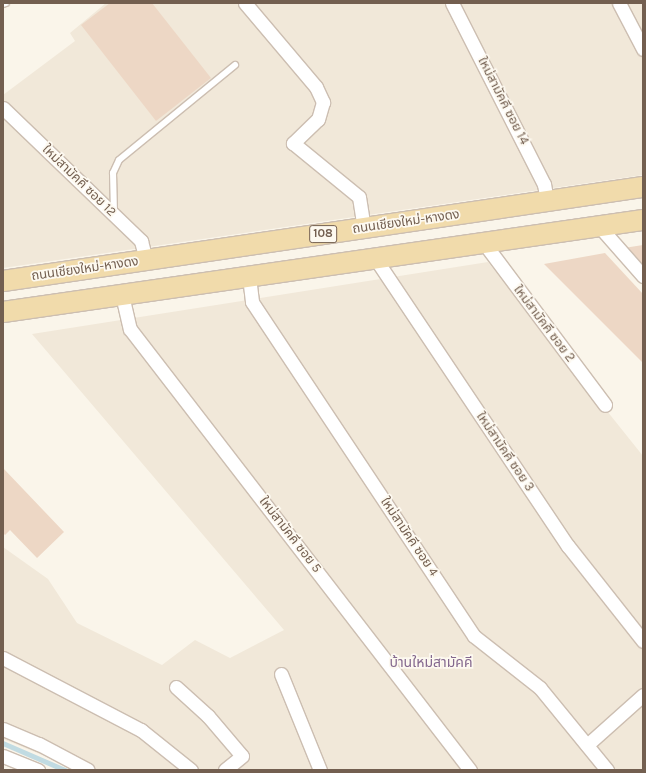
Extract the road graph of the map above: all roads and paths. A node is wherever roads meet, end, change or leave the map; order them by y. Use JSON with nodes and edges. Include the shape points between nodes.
{"nodes":[{"id":1,"x":6,"y":3,"type":"edge"},
{"id":2,"x":245,"y":3,"type":"edge"},
{"id":3,"x":452,"y":3,"type":"edge"},
{"id":4,"x":619,"y":3,"type":"edge"},
{"id":5,"x":3,"y":4,"type":"edge"},
{"id":6,"x":643,"y":50,"type":"edge"},
{"id":7,"x":235,"y":65,"type":"dead end"},
{"id":8,"x":3,"y":108,"type":"edge"},
{"id":9,"x":643,"y":188,"type":"edge"},
{"id":10,"x":548,"y":201,"type":"junction"},
{"id":11,"x":114,"y":214,"type":"junction"},
{"id":12,"x":643,"y":220,"type":"edge"},
{"id":13,"x":599,"y":226,"type":"junction"},
{"id":14,"x":364,"y":228,"type":"junction"},
{"id":15,"x":484,"y":243,"type":"junction"},
{"id":16,"x":375,"y":258,"type":"junction"},
{"id":17,"x":146,"y":260,"type":"junction"},
{"id":18,"x":643,"y":276,"type":"edge"},
{"id":19,"x":249,"y":277,"type":"junction"},
{"id":20,"x":3,"y":281,"type":"edge"},
{"id":21,"x":122,"y":295,"type":"junction"},
{"id":22,"x":3,"y":312,"type":"edge"},
{"id":23,"x":605,"y":405,"type":"dead end"},
{"id":24,"x":643,"y":640,"type":"edge"},
{"id":25,"x":3,"y":658,"type":"edge"},
{"id":26,"x":281,"y":674,"type":"dead end"},
{"id":27,"x":176,"y":687,"type":"dead end"},
{"id":28,"x":643,"y":695,"type":"edge"},
{"id":29,"x":3,"y":729,"type":"edge"},
{"id":30,"x":587,"y":745,"type":"junction"},
{"id":31,"x":3,"y":756,"type":"edge"},
{"id":32,"x":38,"y":770,"type":"edge"},
{"id":33,"x":88,"y":770,"type":"edge"},
{"id":34,"x":191,"y":770,"type":"edge"},
{"id":35,"x":225,"y":770,"type":"edge"},
{"id":36,"x":320,"y":770,"type":"edge"},
{"id":37,"x":470,"y":770,"type":"edge"},
{"id":38,"x":607,"y":770,"type":"edge"}],
"edges":[{"from":1,"to":5,"type":"lane"},
{"from":2,"to":14,"type":"street","via":[[316,87],[323,102],[318,119],[293,143],[359,197]]},
{"from":3,"to":10,"type":"street","name":"ใหม่สามัคคี ซอย 14","via":[[544,184]]},
{"from":4,"to":6,"type":"street"},
{"from":7,"to":11,"type":"lane","via":[[119,160],[113,173]]},
{"from":8,"to":11,"type":"street","name":"ใหม่สามัคคี ซอย 12"},
{"from":9,"to":10,"type":"main road","name":"ถนนเชียงใหม่-หางดง","number":"108"},
{"from":10,"to":14,"type":"main road","name":"ถนนเชียงใหม่-หางดง","number":"108"},
{"from":11,"to":17,"type":"street","name":"ใหม่สามัคคี ซอย 12","via":[[141,241]]},
{"from":12,"to":13,"type":"main road"},
{"from":13,"to":15,"type":"main road"},
{"from":13,"to":18,"type":"street"},
{"from":14,"to":17,"type":"main road","name":"ถนนเชียงใหม่-หางดง","number":"108"},
{"from":15,"to":16,"type":"main road"},
{"from":15,"to":23,"type":"street","name":"ใหม่สามัคคี ซอย 2"},
{"from":16,"to":19,"type":"main road"},
{"from":16,"to":24,"type":"street","name":"ใหม่สามัคคี ซอย 3","via":[[568,546]]},
{"from":17,"to":20,"type":"main road","name":"ถนนเชียงใหม่-หางดง","number":"108"},
{"from":19,"to":21,"type":"main road"},
{"from":19,"to":30,"type":"street","name":"ใหม่สามัคคี ซอย 4","via":[[252,302],[474,636],[540,688]]},
{"from":21,"to":22,"type":"main road"},
{"from":21,"to":37,"type":"street","name":"ใหม่สามัคคี ซอย 5","via":[[130,329]]},
{"from":25,"to":34,"type":"street","via":[[141,730]]},
{"from":26,"to":36,"type":"street"},
{"from":27,"to":35,"type":"street","via":[[208,716],[242,756]]},
{"from":28,"to":30,"type":"street"},
{"from":29,"to":33,"type":"street","via":[[39,744]]},
{"from":30,"to":38,"type":"street","name":"ใหม่สามัคคี ซอย 4"},
{"from":31,"to":32,"type":"street"}]}
